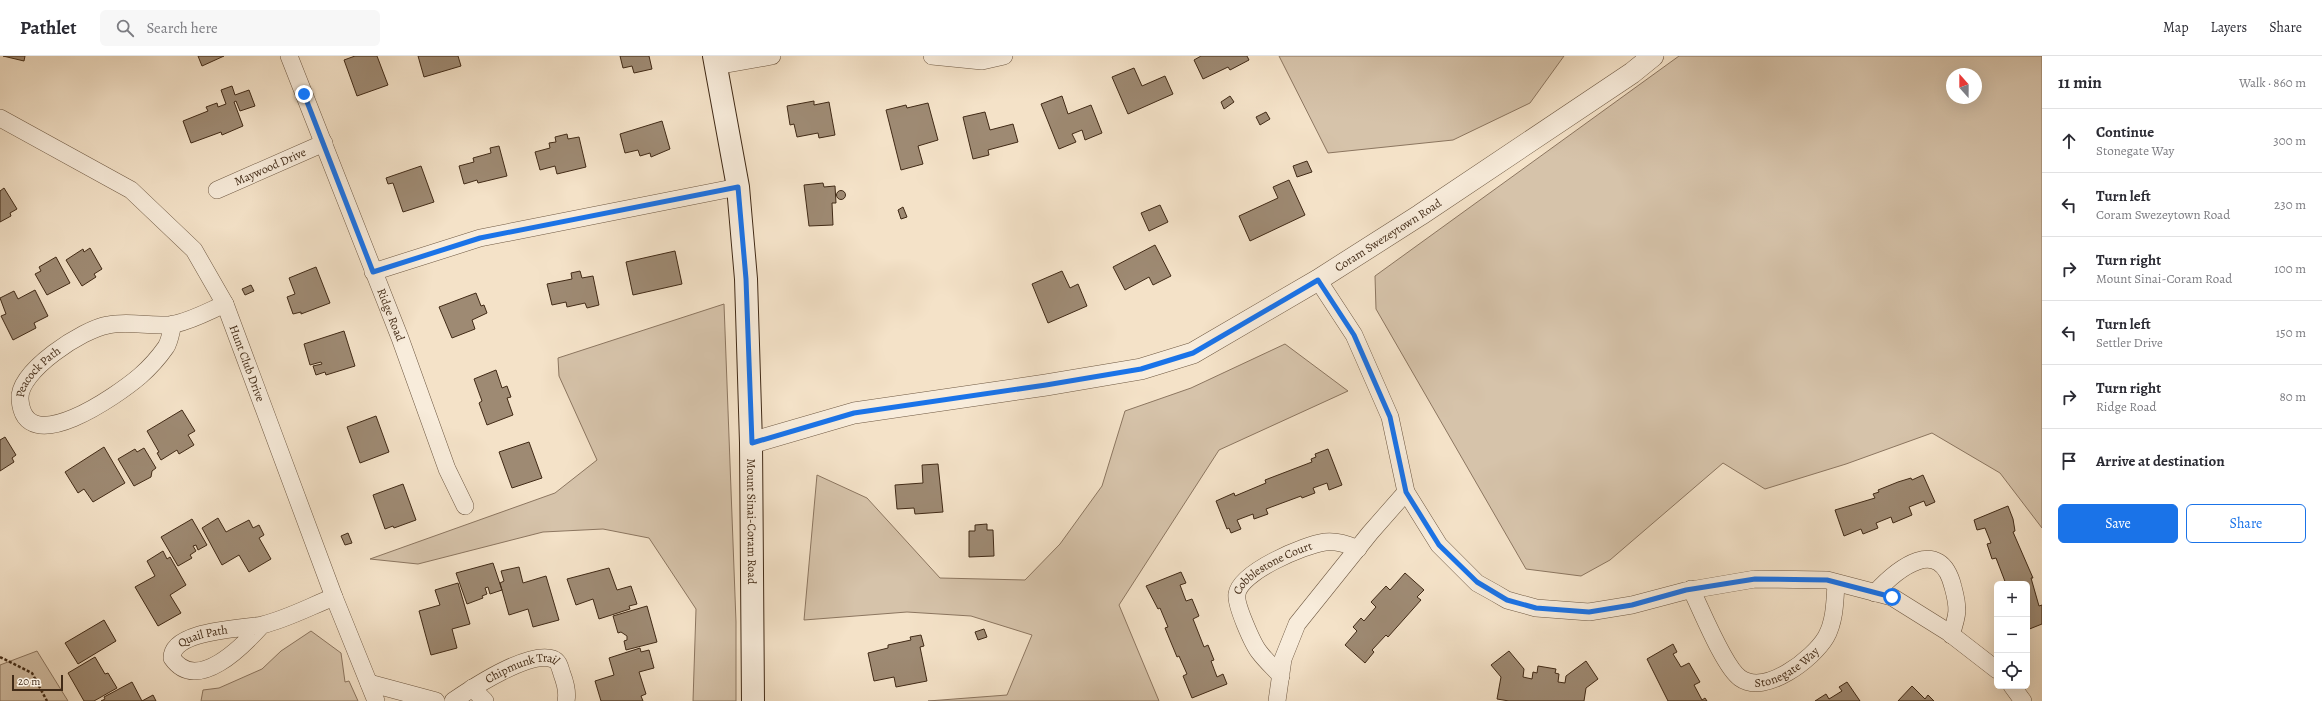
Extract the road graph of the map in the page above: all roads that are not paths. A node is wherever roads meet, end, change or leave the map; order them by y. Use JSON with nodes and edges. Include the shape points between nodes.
{"nodes":[{"id":1,"x":289,"y":56,"type":"edge"},
{"id":2,"x":772,"y":56,"type":"edge"},
{"id":3,"x":932,"y":56,"type":"edge"},
{"id":4,"x":1004,"y":56,"type":"edge"},
{"id":5,"x":1654,"y":56,"type":"edge"},
{"id":6,"x":715,"y":61,"type":"edge"},
{"id":7,"x":0,"y":118,"type":"edge"},
{"id":8,"x":324,"y":143,"type":"junction"},
{"id":9,"x":738,"y":187,"type":"junction"},
{"id":10,"x":216,"y":190,"type":"dead end"},
{"id":11,"x":373,"y":272,"type":"junction"},
{"id":12,"x":1318,"y":280,"type":"junction"},
{"id":13,"x":225,"y":304,"type":"junction"},
{"id":14,"x":173,"y":324,"type":"junction"},
{"id":15,"x":752,"y":443,"type":"junction"},
{"id":16,"x":1406,"y":492,"type":"junction"},
{"id":17,"x":465,"y":506,"type":"dead end"},
{"id":18,"x":1358,"y":549,"type":"junction"},
{"id":19,"x":1836,"y":583,"type":"junction"},
{"id":20,"x":1692,"y":589,"type":"junction"},
{"id":21,"x":1875,"y":593,"type":"junction"},
{"id":22,"x":334,"y":597,"type":"junction"},
{"id":23,"x":262,"y":625,"type":"junction"},
{"id":24,"x":1951,"y":635,"type":"junction"},
{"id":25,"x":1994,"y":668,"type":"edge"},
{"id":26,"x":1281,"y":676,"type":"junction"},
{"id":27,"x":369,"y":683,"type":"junction"},
{"id":28,"x":472,"y":688,"type":"junction"},
{"id":29,"x":2014,"y":689,"type":"edge"},
{"id":30,"x":376,"y":701,"type":"edge"},
{"id":31,"x":436,"y":701,"type":"edge"},
{"id":32,"x":453,"y":701,"type":"edge"},
{"id":33,"x":485,"y":701,"type":"edge"},
{"id":34,"x":566,"y":701,"type":"edge"},
{"id":35,"x":753,"y":701,"type":"edge"},
{"id":36,"x":1277,"y":701,"type":"edge"},
{"id":37,"x":2023,"y":701,"type":"edge"}],
"edges":[{"from":1,"to":8,"type":"street","name":"Ridge Road"},
{"from":2,"to":6,"type":"street"},
{"from":3,"to":4,"type":"street","via":[[982,60]]},
{"from":5,"to":12,"type":"street","name":"Coram Swezeytown Road","via":[[1420,215]]},
{"from":6,"to":9,"type":"main road","name":"Mount Sinai-Coram Road"},
{"from":7,"to":13,"type":"street","name":"Hunt Club Drive","via":[[131,190],[194,250]]},
{"from":8,"to":10,"type":"street","name":"Maywood Drive"},
{"from":8,"to":11,"type":"street","name":"Ridge Road"},
{"from":9,"to":11,"type":"street","via":[[480,238]]},
{"from":9,"to":15,"type":"main road","name":"Mount Sinai-Coram Road","via":[[746,279]]},
{"from":11,"to":17,"type":"street","name":"Ridge Road","via":[[400,338],[447,469]]},
{"from":12,"to":15,"type":"street","name":"Coram Swezeytown Road","via":[[1193,353],[1141,369],[854,413]]},
{"from":12,"to":16,"type":"street","via":[[1354,335],[1390,417]]},
{"from":13,"to":14,"type":"street","name":"Peacock Path","via":[[187,321]]},
{"from":13,"to":22,"type":"street","name":"Hunt Club Drive"},
{"from":14,"to":14,"type":"street","name":"Peacock Path","via":[[128,322],[106,325],[87,333],[34,369],[25,380],[20,399],[26,417],[38,425],[45,426],[84,414],[107,401],[141,376],[162,352]]},
{"from":15,"to":35,"type":"main road","name":"Mount Sinai-Coram Road"},
{"from":16,"to":18,"type":"street"},
{"from":16,"to":20,"type":"street","via":[[1439,545],[1477,582],[1507,600],[1536,608],[1589,612],[1632,605]]},
{"from":18,"to":26,"type":"street","via":[[1297,624],[1283,659]]},
{"from":18,"to":26,"type":"street","name":"Cobblestone Court","via":[[1340,542],[1325,542],[1304,547],[1248,577],[1239,587],[1236,596],[1240,610],[1259,653]]},
{"from":19,"to":20,"type":"street","via":[[1827,580],[1755,579]]},
{"from":19,"to":20,"type":"street","name":"Stonegate Way","via":[[1832,619],[1826,636],[1816,651],[1780,677],[1759,683],[1739,678],[1726,660]]},
{"from":19,"to":21,"type":"street"},
{"from":21,"to":24,"type":"street","via":[[1892,597]]},
{"from":21,"to":24,"type":"street","via":[[1895,572],[1914,562],[1931,559],[1939,562],[1946,568],[1956,598],[1958,613]]},
{"from":22,"to":23,"type":"street","name":"Quail Path"},
{"from":22,"to":27,"type":"street","name":"Hunt Club Drive"},
{"from":23,"to":23,"type":"street","name":"Quail Path","via":[[228,628],[199,636],[176,645],[172,658],[179,668],[192,672],[217,664],[243,647]]},
{"from":24,"to":25,"type":"street"},
{"from":26,"to":36,"type":"street"},
{"from":27,"to":30,"type":"street","name":"Hunt Club Drive"},
{"from":27,"to":31,"type":"street"},
{"from":28,"to":32,"type":"street","name":"Chipmunk Trail"},
{"from":28,"to":33,"type":"street","name":"Chipmunk Trail"},
{"from":28,"to":34,"type":"street","name":"Chipmunk Trail","via":[[535,658],[553,659],[559,664],[565,681]]},
{"from":29,"to":37,"type":"street"}]}
